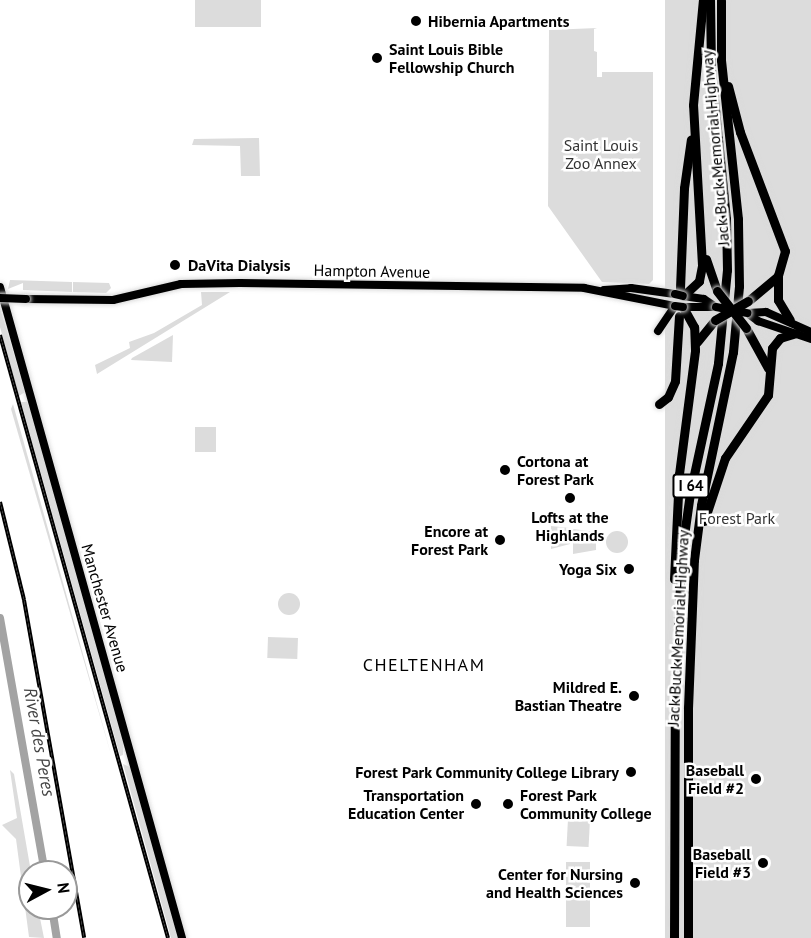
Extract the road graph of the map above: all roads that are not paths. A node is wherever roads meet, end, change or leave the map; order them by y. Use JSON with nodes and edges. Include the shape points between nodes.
{"nodes":[{"id":1,"x":703,"y":0,"type":"edge"},
{"id":2,"x":710,"y":0,"type":"edge"},
{"id":3,"x":721,"y":0,"type":"edge"},
{"id":4,"x":721,"y":60,"type":"junction"},
{"id":5,"x":693,"y":121,"type":"junction"},
{"id":6,"x":703,"y":248,"type":"junction"},
{"id":7,"x":778,"y":276,"type":"junction"},
{"id":8,"x":0,"y":287,"type":"edge"},
{"id":9,"x":602,"y":290,"type":"junction"},
{"id":10,"x":680,"y":293,"type":"junction"},
{"id":11,"x":0,"y":298,"type":"edge"},
{"id":12,"x":716,"y":307,"type":"junction"},
{"id":13,"x":679,"y":310,"type":"junction"},
{"id":14,"x":731,"y":310,"type":"junction"},
{"id":15,"x":747,"y":313,"type":"junction"},
{"id":16,"x":790,"y":320,"type":"junction"},
{"id":17,"x":809,"y":330,"type":"edge"},
{"id":18,"x":658,"y":331,"type":"dead end"},
{"id":19,"x":796,"y":333,"type":"junction"},
{"id":20,"x":811,"y":339,"type":"edge"},
{"id":21,"x":811,"y":345,"type":"edge"},
{"id":22,"x":694,"y":350,"type":"junction"},
{"id":23,"x":771,"y":385,"type":"junction"},
{"id":24,"x":658,"y":404,"type":"dead end"},
{"id":25,"x":696,"y":546,"type":"junction"},
{"id":26,"x":678,"y":630,"type":"junction"},
{"id":27,"x":182,"y":938,"type":"edge"},
{"id":28,"x":674,"y":938,"type":"edge"},
{"id":29,"x":688,"y":938,"type":"edge"}],
"edges":[{"from":1,"to":5,"type":"highway"},
{"from":2,"to":26,"type":"highway","name":"Jack Buck Memorial Highway","number":"I 64","via":[[711,70],[726,219],[726,299],[715,381],[685,524]]},
{"from":3,"to":4,"type":"highway","name":"Jack Buck Memorial Highway","number":"I 64"},
{"from":4,"to":7,"type":"highway","via":[[740,132],[784,246],[785,259]]},
{"from":4,"to":25,"type":"highway","name":"Jack Buck Memorial Highway","number":"I 64","via":[[737,211],[739,297],[730,369]]},
{"from":5,"to":6,"type":"highway"},
{"from":5,"to":10,"type":"highway","via":[[684,188]]},
{"from":6,"to":10,"type":"highway","via":[[699,281]]},
{"from":6,"to":14,"type":"highway","bridge":true,"via":[[717,291]]},
{"from":7,"to":14,"type":"highway","bridge":true},
{"from":7,"to":16,"type":"highway","via":[[778,300]]},
{"from":8,"to":27,"type":"main road","name":"Manchester Avenue"},
{"from":9,"to":10,"type":"main road","name":"Hampton Avenue","via":[[631,288]]},
{"from":9,"to":11,"type":"main road","name":"Hampton Avenue","bridge":true,"via":[[204,283],[181,284],[113,300]]},
{"from":9,"to":13,"type":"main road","name":"Hampton Avenue"},
{"from":10,"to":12,"type":"main road","name":"Hampton Avenue","via":[[704,299]]},
{"from":12,"to":13,"type":"main road","name":"Hampton Avenue"},
{"from":12,"to":14,"type":"main road","name":"Hampton Avenue","bridge":true},
{"from":13,"to":18,"type":"main road"},
{"from":13,"to":22,"type":"highway","via":[[694,327]]},
{"from":13,"to":24,"type":"highway","via":[[675,381],[668,397]]},
{"from":14,"to":15,"type":"main road","name":"Hampton Avenue","bridge":true},
{"from":14,"to":22,"type":"highway","bridge":true,"via":[[700,334]]},
{"from":14,"to":23,"type":"highway","bridge":true,"via":[[764,356]]},
{"from":15,"to":16,"type":"main road","via":[[759,310]]},
{"from":15,"to":19,"type":"main road","via":[[758,321]]},
{"from":16,"to":17,"type":"main road"},
{"from":19,"to":20,"type":"main road"},
{"from":19,"to":21,"type":"main road"},
{"from":19,"to":23,"type":"highway","via":[[780,338],[772,348]]},
{"from":22,"to":26,"type":"highway","via":[[679,474],[674,583]]},
{"from":23,"to":25,"type":"highway","via":[[764,405],[725,458]]},
{"from":25,"to":29,"type":"highway","name":"Jack Buck Memorial Highway","number":"I 64","via":[[689,688]]},
{"from":26,"to":28,"type":"highway","name":"Jack Buck Memorial Highway","number":"I 64"}]}
